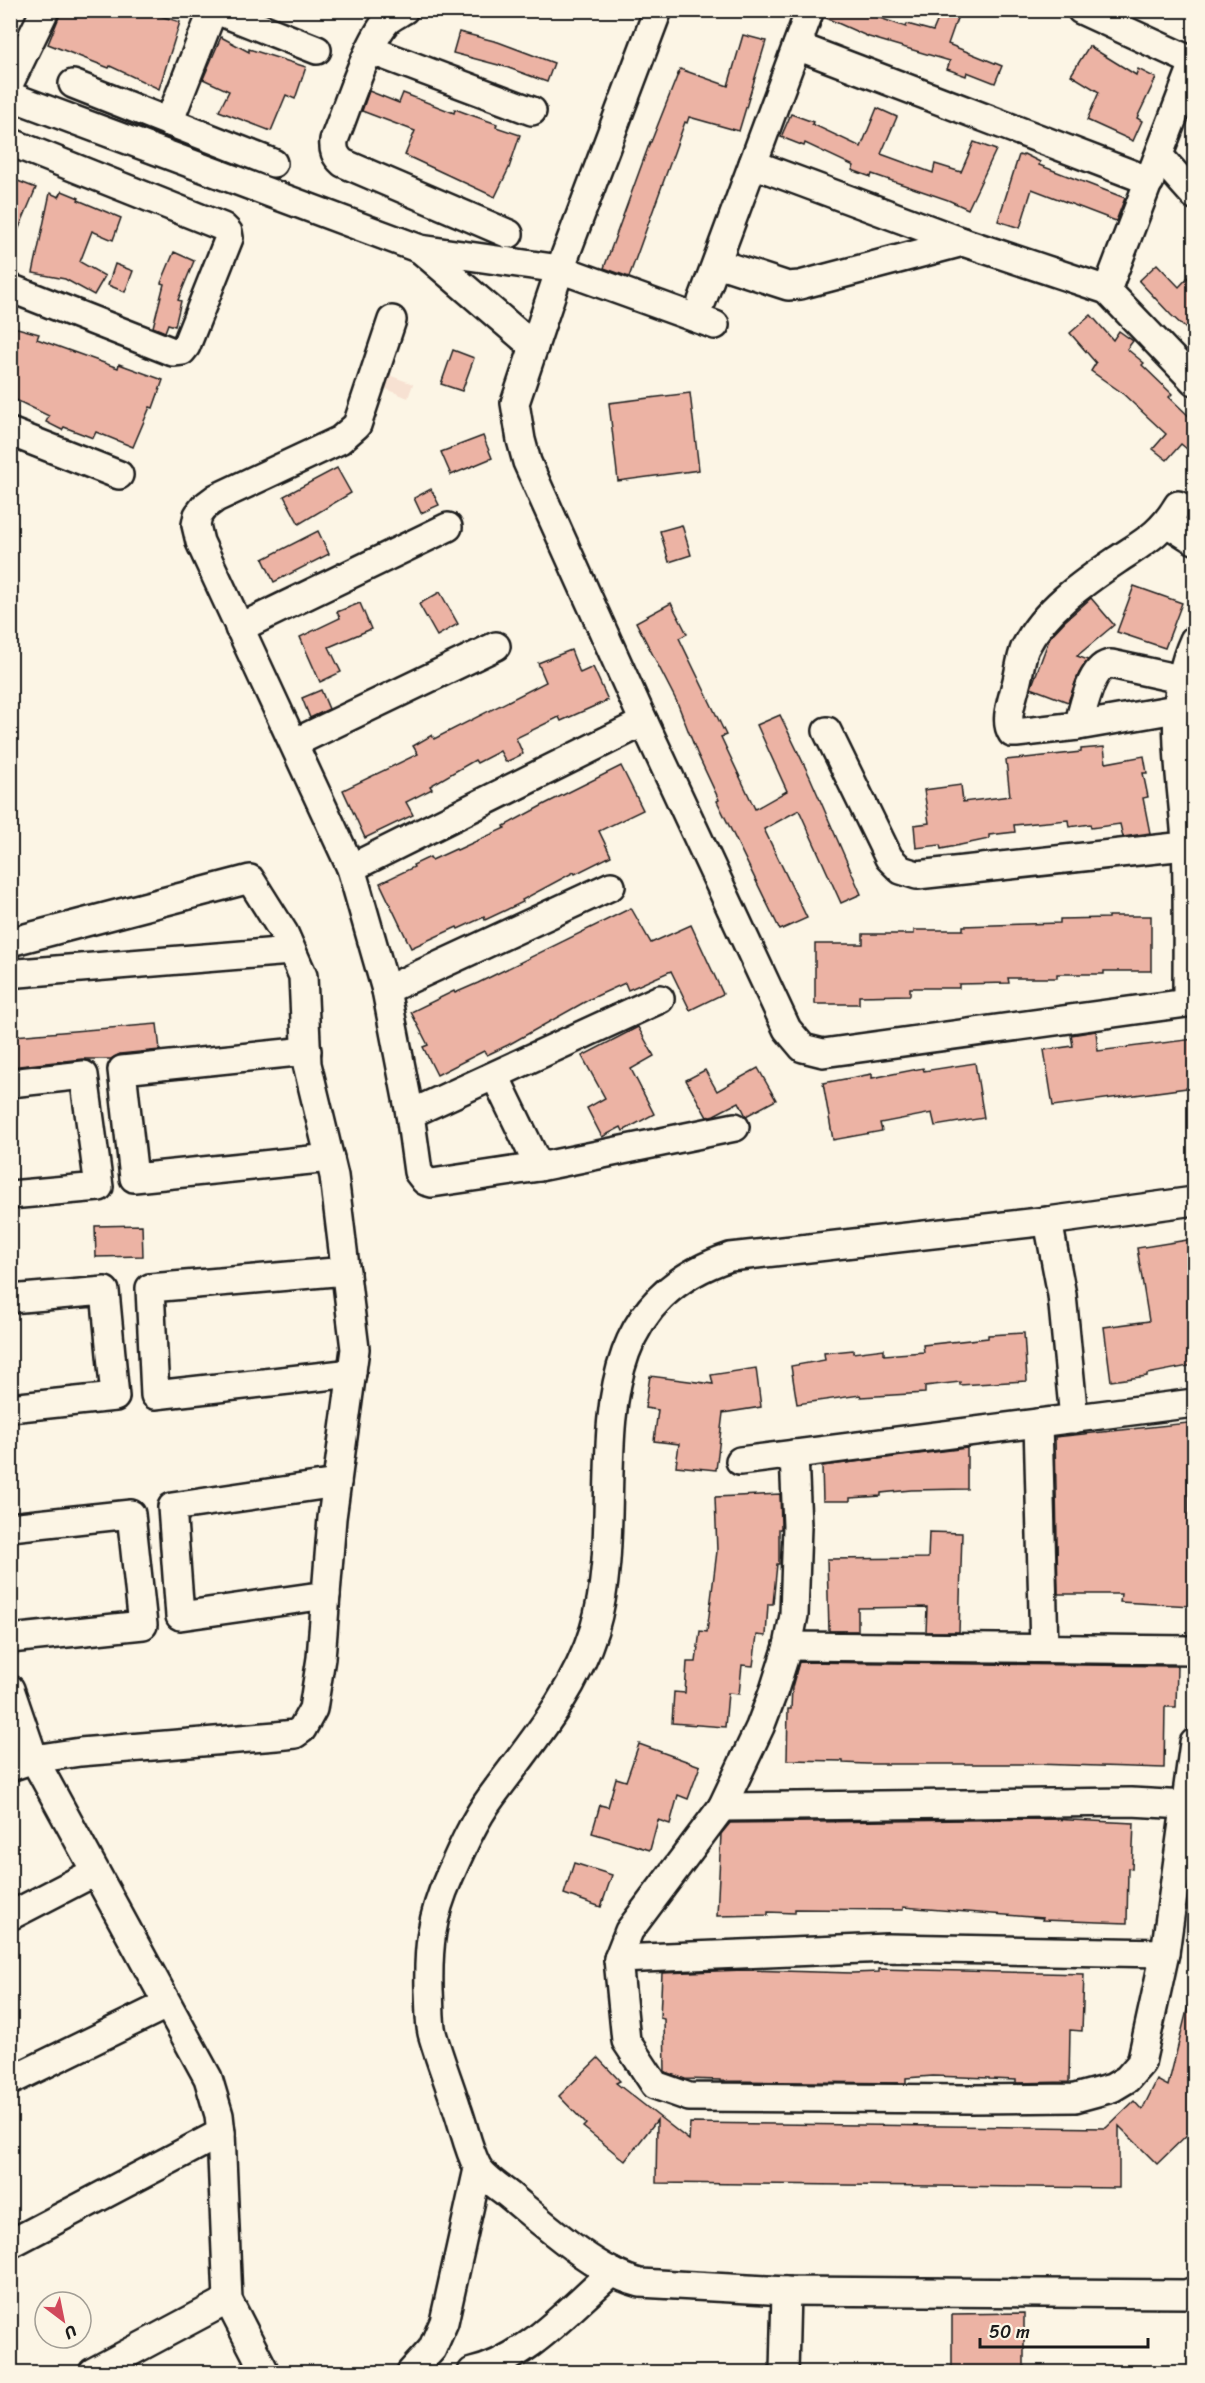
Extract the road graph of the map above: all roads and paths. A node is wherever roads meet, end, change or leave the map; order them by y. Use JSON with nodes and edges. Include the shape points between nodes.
{"nodes":[{"id":1,"x":45,"y":10,"type":"edge"},
{"id":2,"x":214,"y":10,"type":"edge"},
{"id":3,"x":405,"y":10,"type":"edge"},
{"id":4,"x":658,"y":10,"type":"edge"},
{"id":5,"x":810,"y":10,"type":"edge"},
{"id":6,"x":1081,"y":10,"type":"edge"},
{"id":7,"x":797,"y":46,"type":"junction"},
{"id":8,"x":370,"y":50,"type":"junction"},
{"id":9,"x":317,"y":51,"type":"dead end"},
{"id":10,"x":1194,"y":63,"type":"edge"},
{"id":11,"x":10,"y":82,"type":"edge"},
{"id":12,"x":73,"y":84,"type":"dead end"},
{"id":13,"x":10,"y":96,"type":"edge"},
{"id":14,"x":532,"y":111,"type":"dead end"},
{"id":15,"x":169,"y":122,"type":"junction"},
{"id":16,"x":10,"y":142,"type":"edge"},
{"id":17,"x":273,"y":163,"type":"dead end"},
{"id":18,"x":753,"y":165,"type":"junction"},
{"id":19,"x":1155,"y":169,"type":"junction"},
{"id":20,"x":1194,"y":195,"type":"edge"},
{"id":21,"x":509,"y":234,"type":"dead end"},
{"id":22,"x":963,"y":242,"type":"junction"},
{"id":23,"x":420,"y":249,"type":"junction"},
{"id":24,"x":717,"y":263,"type":"junction"},
{"id":25,"x":560,"y":268,"type":"junction"},
{"id":26,"x":10,"y":288,"type":"edge"},
{"id":27,"x":1107,"y":290,"type":"junction"},
{"id":28,"x":702,"y":301,"type":"dead end"},
{"id":29,"x":392,"y":320,"type":"dead end"},
{"id":30,"x":715,"y":325,"type":"dead end"},
{"id":31,"x":534,"y":347,"type":"junction"},
{"id":32,"x":1194,"y":381,"type":"edge"},
{"id":33,"x":10,"y":432,"type":"edge"},
{"id":34,"x":119,"y":475,"type":"dead end"},
{"id":35,"x":448,"y":527,"type":"dead end"},
{"id":36,"x":1194,"y":540,"type":"edge"},
{"id":37,"x":239,"y":628,"type":"junction"},
{"id":38,"x":1194,"y":640,"type":"edge"},
{"id":39,"x":496,"y":646,"type":"dead end"},
{"id":40,"x":1180,"y":679,"type":"junction"},
{"id":41,"x":1185,"y":709,"type":"edge"},
{"id":42,"x":644,"y":722,"type":"junction"},
{"id":43,"x":1078,"y":726,"type":"junction"},
{"id":44,"x":827,"y":731,"type":"dead end"},
{"id":45,"x":294,"y":743,"type":"junction"},
{"id":46,"x":1190,"y":845,"type":"edge"},
{"id":47,"x":351,"y":868,"type":"junction"},
{"id":48,"x":611,"y":886,"type":"dead end"},
{"id":49,"x":10,"y":942,"type":"edge"},
{"id":50,"x":291,"y":951,"type":"junction"},
{"id":51,"x":10,"y":970,"type":"edge"},
{"id":52,"x":386,"y":990,"type":"junction"},
{"id":53,"x":660,"y":999,"type":"dead end"},
{"id":54,"x":1191,"y":1002,"type":"edge"},
{"id":55,"x":307,"y":1050,"type":"junction"},
{"id":56,"x":495,"y":1076,"type":"junction"},
{"id":57,"x":10,"y":1083,"type":"edge"},
{"id":58,"x":410,"y":1114,"type":"junction"},
{"id":59,"x":735,"y":1127,"type":"dead end"},
{"id":60,"x":330,"y":1158,"type":"junction"},
{"id":61,"x":539,"y":1167,"type":"junction"},
{"id":62,"x":10,"y":1195,"type":"edge"},
{"id":63,"x":1194,"y":1200,"type":"edge"},
{"id":64,"x":1048,"y":1221,"type":"junction"},
{"id":65,"x":346,"y":1271,"type":"junction"},
{"id":66,"x":10,"y":1299,"type":"edge"},
{"id":67,"x":352,"y":1373,"type":"junction"},
{"id":68,"x":1194,"y":1403,"type":"edge"},
{"id":69,"x":10,"y":1408,"type":"edge"},
{"id":70,"x":1074,"y":1419,"type":"junction"},
{"id":71,"x":1038,"y":1423,"type":"junction"},
{"id":72,"x":794,"y":1454,"type":"junction"},
{"id":73,"x":740,"y":1461,"type":"dead end"},
{"id":74,"x":337,"y":1483,"type":"junction"},
{"id":75,"x":10,"y":1527,"type":"edge"},
{"id":76,"x":326,"y":1595,"type":"junction"},
{"id":77,"x":10,"y":1639,"type":"edge"},
{"id":78,"x":788,"y":1646,"type":"junction"},
{"id":79,"x":1044,"y":1648,"type":"junction"},
{"id":80,"x":1194,"y":1650,"type":"edge"},
{"id":81,"x":10,"y":1689,"type":"edge"},
{"id":82,"x":1194,"y":1743,"type":"edge"},
{"id":83,"x":22,"y":1763,"type":"edge"},
{"id":84,"x":1186,"y":1805,"type":"junction"},
{"id":85,"x":722,"y":1807,"type":"junction"},
{"id":86,"x":95,"y":1872,"type":"junction"},
{"id":87,"x":10,"y":1916,"type":"edge"},
{"id":88,"x":1165,"y":1953,"type":"junction"},
{"id":89,"x":618,"y":1959,"type":"junction"},
{"id":90,"x":166,"y":2005,"type":"junction"},
{"id":91,"x":10,"y":2081,"type":"edge"},
{"id":92,"x":221,"y":2133,"type":"junction"},
{"id":93,"x":478,"y":2169,"type":"junction"},
{"id":94,"x":10,"y":2244,"type":"edge"},
{"id":95,"x":612,"y":2272,"type":"junction"},
{"id":96,"x":786,"y":2291,"type":"junction"},
{"id":97,"x":1194,"y":2291,"type":"edge"},
{"id":98,"x":228,"y":2300,"type":"junction"},
{"id":99,"x":93,"y":2373,"type":"edge"},
{"id":100,"x":265,"y":2373,"type":"edge"},
{"id":101,"x":411,"y":2373,"type":"edge"},
{"id":102,"x":472,"y":2373,"type":"edge"},
{"id":103,"x":784,"y":2373,"type":"edge"}],
"edges":[{"from":1,"to":11,"type":"street"},
{"from":2,"to":9,"type":"street"},
{"from":2,"to":15,"type":"street"},
{"from":3,"to":8,"type":"street","via":[[390,18]]},
{"from":4,"to":25,"type":"street"},
{"from":5,"to":7,"type":"street"},
{"from":6,"to":10,"type":"street"},
{"from":7,"to":18,"type":"street"},
{"from":7,"to":19,"type":"street"},
{"from":8,"to":14,"type":"street"},
{"from":8,"to":21,"type":"street","via":[[334,140],[338,158]]},
{"from":10,"to":19,"type":"street"},
{"from":12,"to":15,"type":"street"},
{"from":13,"to":23,"type":"street"},
{"from":15,"to":17,"type":"street"},
{"from":16,"to":26,"type":"street","via":[[223,227],[229,238],[182,351],[173,352]]},
{"from":18,"to":22,"type":"street"},
{"from":18,"to":24,"type":"street"},
{"from":19,"to":20,"type":"street"},
{"from":19,"to":27,"type":"street"},
{"from":22,"to":24,"type":"street","via":[[800,285],[788,286]]},
{"from":22,"to":27,"type":"street"},
{"from":23,"to":25,"type":"street"},
{"from":23,"to":31,"type":"street"},
{"from":24,"to":28,"type":"street"},
{"from":25,"to":30,"type":"street"},
{"from":25,"to":31,"type":"street"},
{"from":27,"to":32,"type":"street"},
{"from":29,"to":37,"type":"street","via":[[357,426],[340,440],[216,498],[198,515],[200,542]]},
{"from":31,"to":42,"type":"street","via":[[515,403],[527,462]]},
{"from":33,"to":34,"type":"street"},
{"from":35,"to":37,"type":"street"},
{"from":36,"to":43,"type":"street","via":[[1173,514],[1150,540],[1093,576],[1042,621],[1025,650],[1009,713],[1010,731]]},
{"from":37,"to":45,"type":"street"},
{"from":38,"to":40,"type":"street"},
{"from":39,"to":45,"type":"street"},
{"from":40,"to":41,"type":"street"},
{"from":40,"to":43,"type":"street","via":[[1104,665],[1095,674]]},
{"from":41,"to":43,"type":"street"},
{"from":41,"to":46,"type":"street"},
{"from":42,"to":47,"type":"street"},
{"from":42,"to":54,"type":"street","via":[[787,1029],[803,1048],[823,1053]]},
{"from":44,"to":46,"type":"street","via":[[889,858],[901,870],[917,875]]},
{"from":45,"to":47,"type":"street"},
{"from":46,"to":54,"type":"street"},
{"from":47,"to":52,"type":"street"},
{"from":48,"to":52,"type":"street"},
{"from":49,"to":50,"type":"street","via":[[250,879]]},
{"from":50,"to":51,"type":"street","via":[[19,973]]},
{"from":50,"to":55,"type":"street","via":[[303,976]]},
{"from":52,"to":58,"type":"street"},
{"from":53,"to":56,"type":"street"},
{"from":55,"to":60,"type":"street"},
{"from":55,"to":60,"type":"street","via":[[122,1070],[134,1178]]},
{"from":56,"to":58,"type":"street"},
{"from":56,"to":61,"type":"street"},
{"from":57,"to":62,"type":"street","via":[[84,1075],[99,1187]]},
{"from":58,"to":61,"type":"street","via":[[418,1172],[425,1181]]},
{"from":59,"to":61,"type":"street"},
{"from":60,"to":65,"type":"street"},
{"from":63,"to":64,"type":"street"},
{"from":64,"to":70,"type":"street","via":[[1062,1295]]},
{"from":64,"to":93,"type":"street","via":[[730,1257],[709,1264],[669,1288],[635,1328],[624,1352],[612,1416],[604,1578],[593,1632],[569,1687],[477,1819],[448,1879],[429,1944],[431,2030]]},
{"from":65,"to":67,"type":"street","via":[[356,1349]]},
{"from":65,"to":67,"type":"street","via":[[150,1288],[155,1395]]},
{"from":66,"to":69,"type":"street","via":[[105,1291],[115,1397]]},
{"from":67,"to":74,"type":"street"},
{"from":68,"to":70,"type":"street"},
{"from":70,"to":71,"type":"street"},
{"from":71,"to":72,"type":"street"},
{"from":71,"to":79,"type":"street"},
{"from":72,"to":73,"type":"street"},
{"from":72,"to":78,"type":"street","via":[[797,1577]]},
{"from":74,"to":76,"type":"street"},
{"from":74,"to":76,"type":"street","via":[[172,1507],[180,1616]]},
{"from":75,"to":77,"type":"street","via":[[131,1514],[143,1625]]},
{"from":76,"to":83,"type":"street","via":[[313,1709],[309,1720],[295,1734],[80,1752]]},
{"from":78,"to":79,"type":"street"},
{"from":78,"to":85,"type":"street","via":[[760,1727]]},
{"from":79,"to":80,"type":"street"},
{"from":81,"to":83,"type":"street"},
{"from":82,"to":84,"type":"street"},
{"from":83,"to":86,"type":"street"},
{"from":84,"to":85,"type":"street","via":[[1131,1802]]},
{"from":84,"to":88,"type":"street"},
{"from":85,"to":89,"type":"street","via":[[629,1931]]},
{"from":86,"to":87,"type":"street"},
{"from":86,"to":90,"type":"street"},
{"from":88,"to":89,"type":"street","via":[[886,1948]]},
{"from":88,"to":89,"type":"street","via":[[1141,2063],[1112,2088],[1075,2098],[689,2097],[655,2085],[626,2041]]},
{"from":90,"to":91,"type":"street"},
{"from":90,"to":92,"type":"street","via":[[207,2078]]},
{"from":92,"to":94,"type":"street"},
{"from":92,"to":98,"type":"street"},
{"from":93,"to":95,"type":"street","via":[[570,2244]]},
{"from":93,"to":101,"type":"street","via":[[444,2322],[432,2349]]},
{"from":95,"to":96,"type":"street","via":[[640,2283]]},
{"from":95,"to":102,"type":"street","via":[[511,2357],[497,2366]]},
{"from":96,"to":97,"type":"street"},
{"from":96,"to":103,"type":"street"},
{"from":98,"to":99,"type":"street"},
{"from":98,"to":100,"type":"street"}]}
